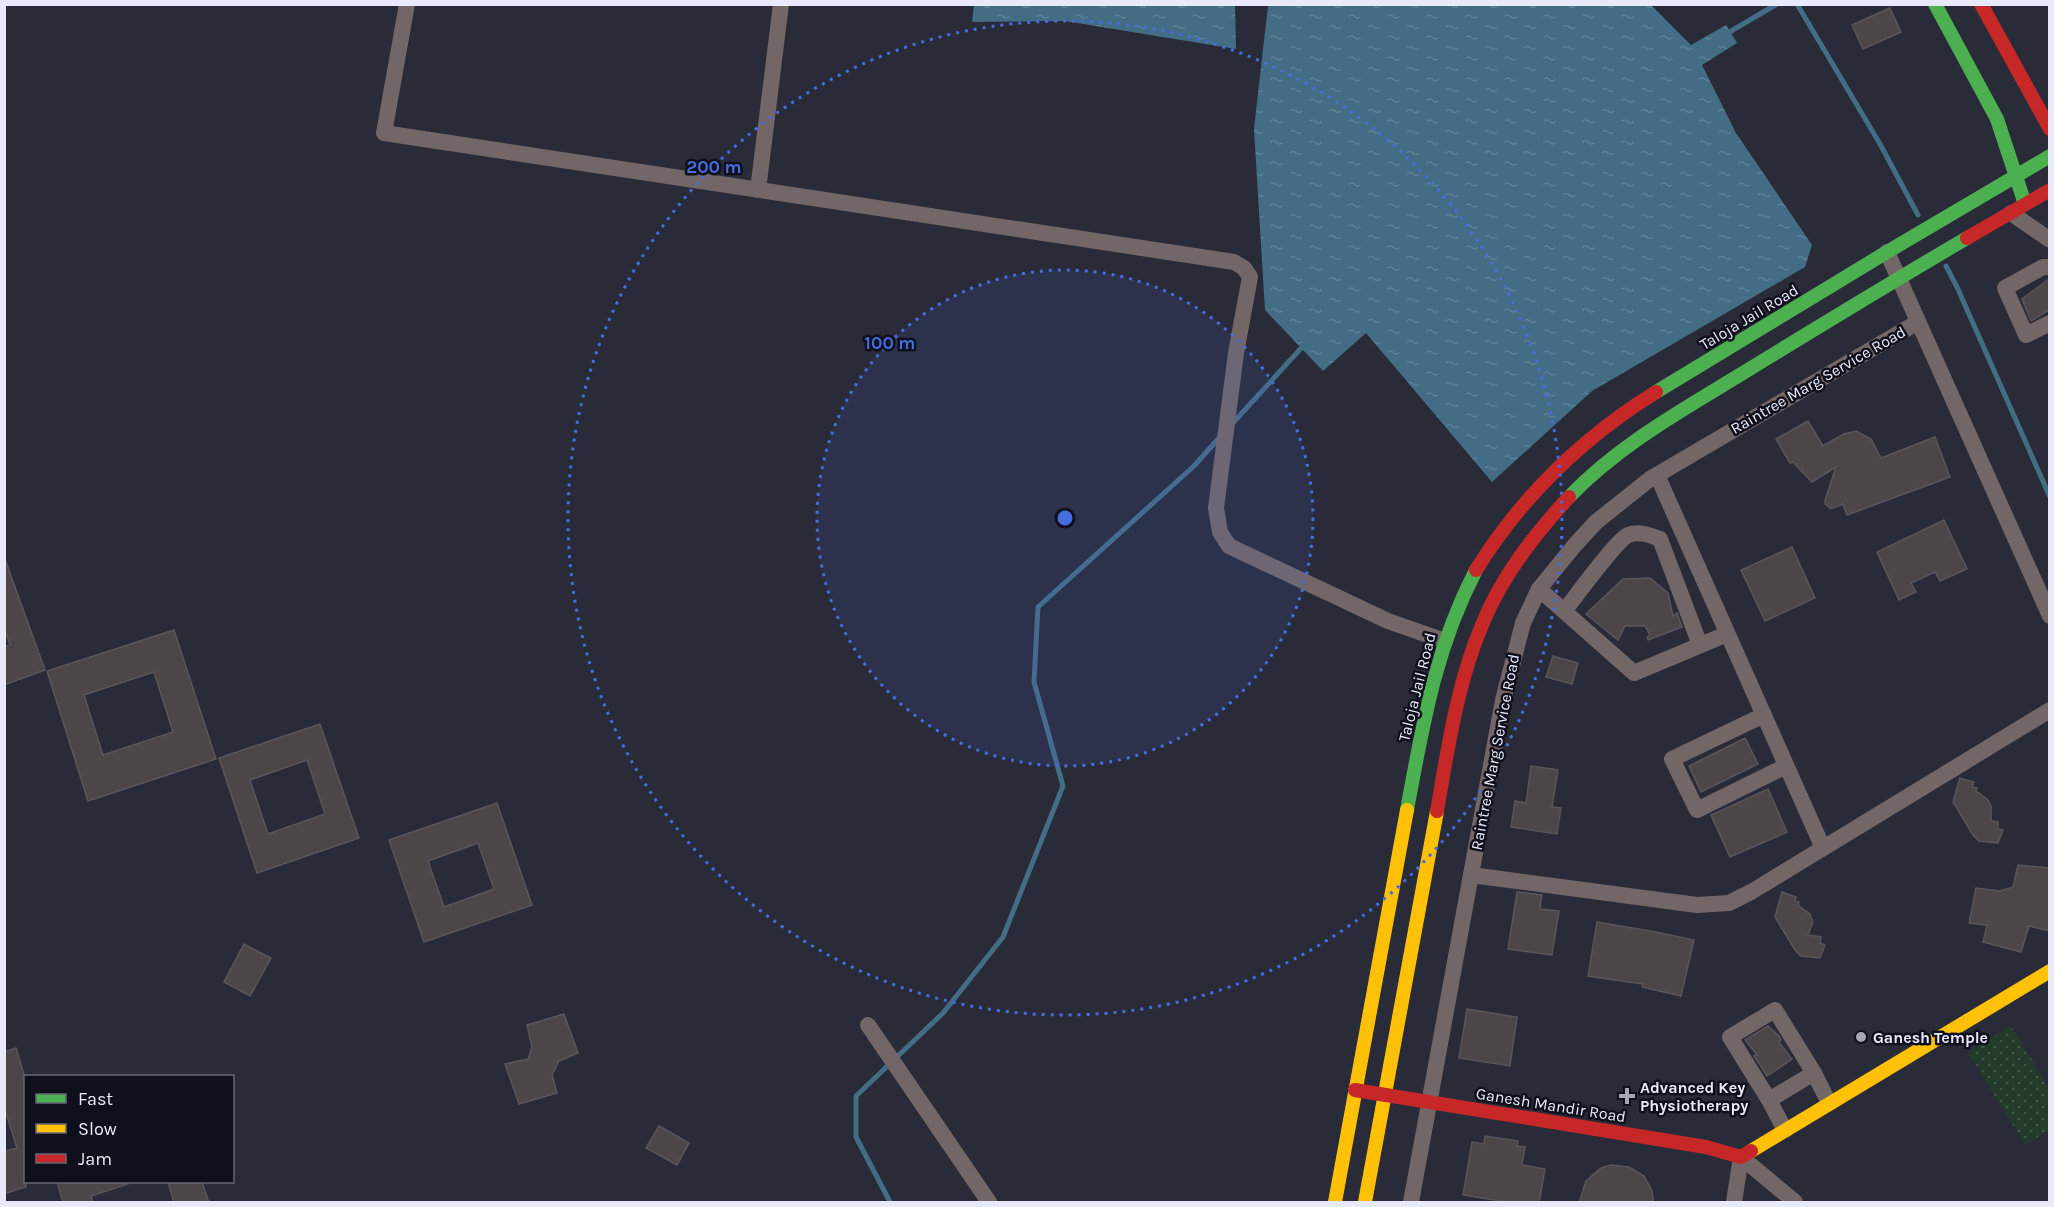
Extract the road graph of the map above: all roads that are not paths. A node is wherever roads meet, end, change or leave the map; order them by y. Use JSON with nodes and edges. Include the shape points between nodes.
{"nodes":[{"id":1,"x":407,"y":4,"type":"edge"},
{"id":2,"x":781,"y":4,"type":"edge"},
{"id":3,"x":1935,"y":4,"type":"edge"},
{"id":4,"x":1981,"y":4,"type":"edge"},
{"id":5,"x":2049,"y":129,"type":"edge"},
{"id":6,"x":2049,"y":156,"type":"edge"},
{"id":7,"x":2016,"y":176,"type":"junction"},
{"id":8,"x":758,"y":190,"type":"junction"},
{"id":9,"x":2049,"y":190,"type":"edge"},
{"id":10,"x":2018,"y":208,"type":"junction"},
{"id":11,"x":2049,"y":240,"type":"edge"},
{"id":12,"x":1887,"y":252,"type":"junction"},
{"id":13,"x":2049,"y":267,"type":"edge"},
{"id":14,"x":1898,"y":278,"type":"junction"},
{"id":15,"x":1918,"y":321,"type":"junction"},
{"id":16,"x":2049,"y":323,"type":"edge"},
{"id":17,"x":1657,"y":475,"type":"junction"},
{"id":18,"x":1539,"y":589,"type":"junction"},
{"id":19,"x":1565,"y":610,"type":"junction"},
{"id":20,"x":2049,"y":616,"type":"edge"},
{"id":21,"x":1727,"y":634,"type":"junction"},
{"id":22,"x":1445,"y":641,"type":"junction"},
{"id":23,"x":1700,"y":645,"type":"junction"},
{"id":24,"x":2049,"y":710,"type":"edge"},
{"id":25,"x":1758,"y":717,"type":"junction"},
{"id":26,"x":1782,"y":768,"type":"junction"},
{"id":27,"x":1823,"y":848,"type":"junction"},
{"id":28,"x":1471,"y":874,"type":"junction"},
{"id":29,"x":2049,"y":971,"type":"edge"},
{"id":30,"x":868,"y":1025,"type":"dead end"},
{"id":31,"x":1814,"y":1073,"type":"junction"},
{"id":32,"x":1355,"y":1090,"type":"junction"},
{"id":33,"x":1384,"y":1095,"type":"junction"},
{"id":34,"x":1769,"y":1100,"type":"junction"},
{"id":35,"x":1430,"y":1102,"type":"junction"},
{"id":36,"x":1829,"y":1103,"type":"junction"},
{"id":37,"x":1785,"y":1130,"type":"junction"},
{"id":38,"x":1740,"y":1157,"type":"junction"},
{"id":39,"x":990,"y":1203,"type":"edge"},
{"id":40,"x":1335,"y":1203,"type":"edge"},
{"id":41,"x":1365,"y":1203,"type":"edge"},
{"id":42,"x":1411,"y":1203,"type":"edge"},
{"id":43,"x":1734,"y":1203,"type":"edge"},
{"id":44,"x":1795,"y":1203,"type":"edge"}],
"edges":[{"from":1,"to":8,"type":"street","via":[[384,133]]},
{"from":2,"to":8,"type":"street"},
{"from":3,"to":7,"type":"main road","via":[[1997,119]]},
{"from":4,"to":5,"type":"main road"},
{"from":6,"to":7,"type":"main road","name":"Taloja Jail Road"},
{"from":7,"to":10,"type":"main road"},
{"from":7,"to":12,"type":"main road","name":"Taloja Jail Road"},
{"from":8,"to":22,"type":"street","via":[[1234,262],[1244,268],[1250,277],[1216,508],[1220,532],[1229,546],[1388,621]]},
{"from":9,"to":10,"type":"main road"},
{"from":10,"to":11,"type":"street"},
{"from":10,"to":14,"type":"main road"},
{"from":12,"to":14,"type":"street"},
{"from":12,"to":22,"type":"main road","name":"Taloja Jail Road","via":[[1659,389],[1570,453],[1524,501],[1502,531],[1461,599]]},
{"from":13,"to":16,"type":"street","via":[[2005,288],[2026,335]]},
{"from":14,"to":15,"type":"street"},
{"from":14,"to":33,"type":"main road","via":[[1615,454],[1546,520],[1515,565],[1477,638],[1456,707]]},
{"from":15,"to":17,"type":"street","name":"Raintree Marg Service Road"},
{"from":15,"to":20,"type":"street"},
{"from":17,"to":18,"type":"street","name":"Raintree Marg Service Road","via":[[1596,522]]},
{"from":17,"to":21,"type":"street"},
{"from":18,"to":19,"type":"street"},
{"from":18,"to":28,"type":"street","name":"Raintree Marg Service Road","via":[[1523,623],[1511,664]]},
{"from":19,"to":23,"type":"street","via":[[1634,673]]},
{"from":19,"to":23,"type":"street","via":[[1617,545],[1628,536],[1645,533],[1660,539]]},
{"from":21,"to":23,"type":"street"},
{"from":21,"to":25,"type":"street"},
{"from":22,"to":32,"type":"main road","name":"Taloja Jail Road","via":[[1427,701]]},
{"from":24,"to":27,"type":"street"},
{"from":25,"to":26,"type":"street"},
{"from":25,"to":26,"type":"street","via":[[1672,759],[1696,810]]},
{"from":26,"to":27,"type":"street"},
{"from":27,"to":28,"type":"street","via":[[1740,898],[1716,905]]},
{"from":28,"to":35,"type":"street","name":"Raintree Marg Service Road"},
{"from":29,"to":36,"type":"main road"},
{"from":30,"to":39,"type":"street"},
{"from":31,"to":34,"type":"street"},
{"from":31,"to":34,"type":"street","via":[[1775,1010],[1730,1037]]},
{"from":31,"to":36,"type":"street"},
{"from":32,"to":33,"type":"main road","name":"Ganesh Mandir Road"},
{"from":32,"to":40,"type":"main road","name":"Taloja Jail Road"},
{"from":33,"to":35,"type":"main road","name":"Ganesh Mandir Road"},
{"from":33,"to":41,"type":"main road"},
{"from":34,"to":37,"type":"street"},
{"from":35,"to":38,"type":"main road","name":"Ganesh Mandir Road","via":[[1706,1147]]},
{"from":35,"to":42,"type":"street","name":"Raintree Marg Service Road"},
{"from":36,"to":37,"type":"main road"},
{"from":37,"to":38,"type":"main road"},
{"from":38,"to":43,"type":"street"},
{"from":38,"to":44,"type":"street"}]}
